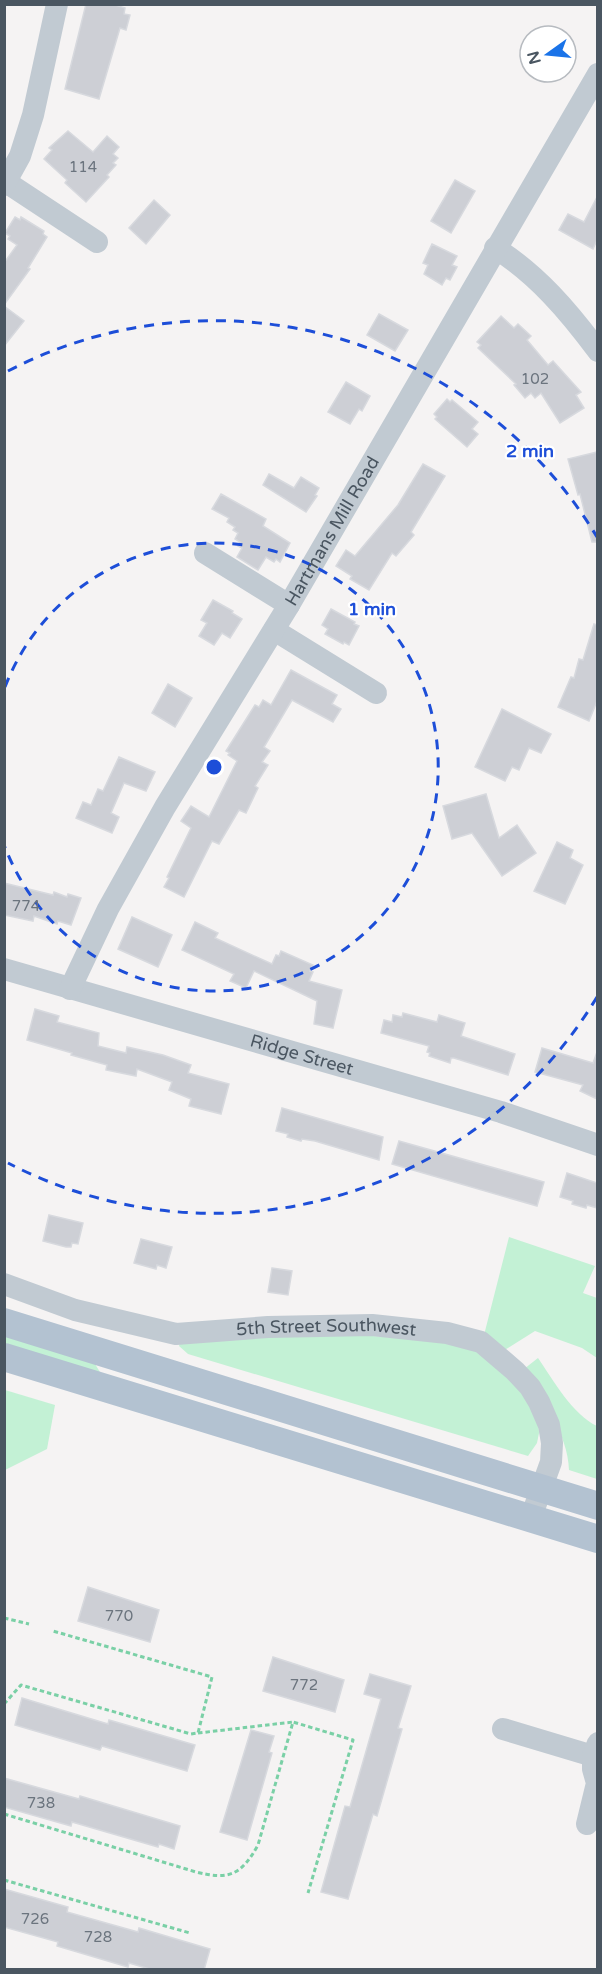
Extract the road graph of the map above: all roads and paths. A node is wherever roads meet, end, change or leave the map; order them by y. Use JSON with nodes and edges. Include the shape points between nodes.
{"nodes":[{"id":1,"x":57,"y":4,"type":"edge"},
{"id":2,"x":597,"y":74,"type":"edge"},
{"id":3,"x":12,"y":151,"type":"edge"},
{"id":4,"x":5,"y":184,"type":"edge"},
{"id":5,"x":97,"y":242,"type":"dead end"},
{"id":6,"x":495,"y":248,"type":"junction"},
{"id":7,"x":597,"y":351,"type":"edge"},
{"id":8,"x":205,"y":553,"type":"dead end"},
{"id":9,"x":289,"y":605,"type":"junction"},
{"id":10,"x":274,"y":630,"type":"junction"},
{"id":11,"x":376,"y":693,"type":"dead end"},
{"id":12,"x":4,"y":969,"type":"edge"},
{"id":13,"x":70,"y":988,"type":"junction"},
{"id":14,"x":597,"y":1145,"type":"edge"},
{"id":15,"x":4,"y":1284,"type":"edge"},
{"id":16,"x":4,"y":1322,"type":"edge"},
{"id":17,"x":4,"y":1358,"type":"edge"},
{"id":18,"x":137,"y":1363,"type":"junction"},
{"id":19,"x":128,"y":1396,"type":"junction"},
{"id":20,"x":542,"y":1489,"type":"junction"},
{"id":21,"x":597,"y":1506,"type":"edge"},
{"id":22,"x":530,"y":1520,"type":"junction"},
{"id":23,"x":597,"y":1539,"type":"edge"},
{"id":24,"x":4,"y":1618,"type":"edge"},
{"id":25,"x":28,"y":1624,"type":"dead end"},
{"id":26,"x":53,"y":1631,"type":"dead end"},
{"id":27,"x":4,"y":1704,"type":"edge"},
{"id":28,"x":293,"y":1722,"type":"junction"},
{"id":29,"x":503,"y":1729,"type":"dead end"},
{"id":30,"x":198,"y":1733,"type":"junction"},
{"id":31,"x":595,"y":1749,"type":"edge"},
{"id":32,"x":4,"y":1814,"type":"edge"},
{"id":33,"x":587,"y":1824,"type":"dead end"},
{"id":34,"x":4,"y":1880,"type":"edge"},
{"id":35,"x":308,"y":1893,"type":"dead end"},
{"id":36,"x":190,"y":1933,"type":"dead end"}],
"edges":[{"from":1,"to":3,"type":"street","via":[[33,115]]},
{"from":2,"to":6,"type":"street","name":"Hartmans Mill Road"},
{"from":3,"to":4,"type":"street"},
{"from":4,"to":5,"type":"street"},
{"from":6,"to":7,"type":"street","via":[[518,262],[556,300]]},
{"from":6,"to":9,"type":"street","name":"Hartmans Mill Road"},
{"from":8,"to":9,"type":"street"},
{"from":9,"to":10,"type":"street","name":"Hartmans Mill Road"},
{"from":10,"to":11,"type":"street"},
{"from":10,"to":13,"type":"street","name":"Hartmans Mill Road","via":[[165,807],[108,909]]},
{"from":12,"to":13,"type":"street","name":"Ridge Street"},
{"from":13,"to":14,"type":"street","name":"Ridge Street","via":[[501,1112]]},
{"from":15,"to":20,"type":"street","name":"5th Street Southwest","via":[[75,1310],[176,1334],[372,1325],[447,1332],[481,1342],[530,1387],[549,1425],[551,1462]]},
{"from":16,"to":18,"type":"main road"},
{"from":17,"to":19,"type":"main road"},
{"from":18,"to":19,"type":"street"},
{"from":18,"to":20,"type":"main road"},
{"from":19,"to":22,"type":"main road"},
{"from":20,"to":21,"type":"main road"},
{"from":20,"to":22,"type":"street","name":"5th Street Southwest"},
{"from":22,"to":23,"type":"main road"},
{"from":24,"to":25,"type":"path"},
{"from":26,"to":30,"type":"path","via":[[212,1677]]},
{"from":27,"to":30,"type":"path","via":[[21,1685]]},
{"from":28,"to":30,"type":"path"},
{"from":28,"to":32,"type":"path","via":[[258,1845],[234,1874],[216,1877],[196,1872]]},
{"from":28,"to":35,"type":"path","via":[[353,1740]]},
{"from":29,"to":31,"type":"street"},
{"from":31,"to":33,"type":"street","via":[[593,1769],[597,1783]]},
{"from":34,"to":36,"type":"path"}]}
